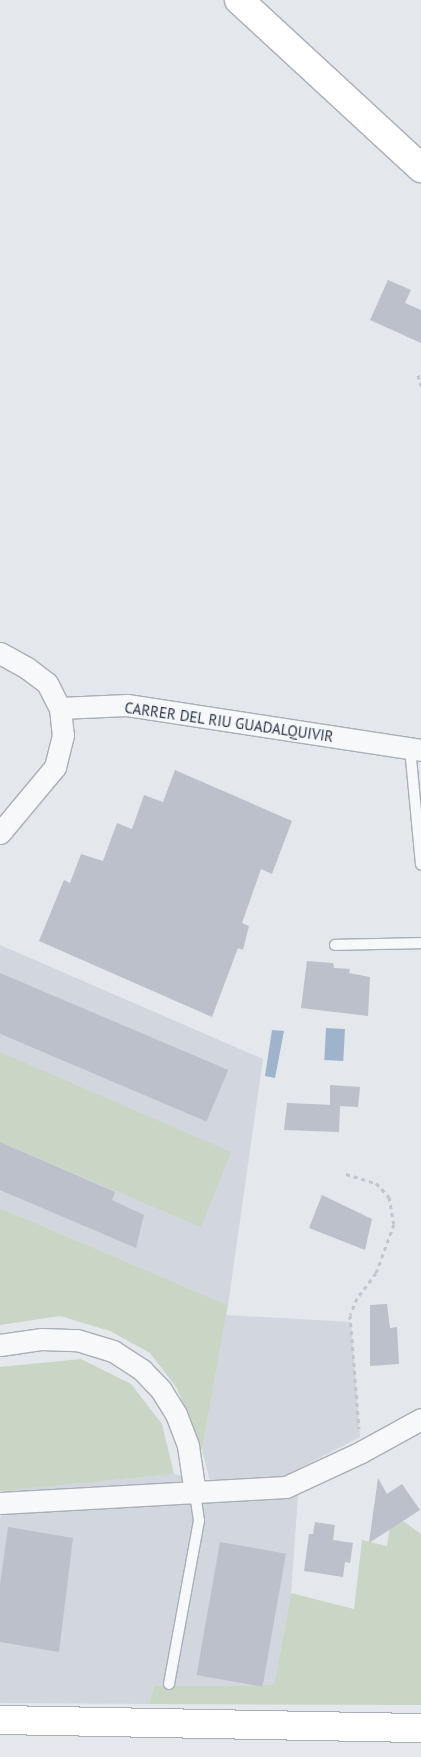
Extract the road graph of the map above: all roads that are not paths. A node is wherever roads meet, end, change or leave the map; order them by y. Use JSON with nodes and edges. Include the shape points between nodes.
{"nodes":[{"id":1,"x":238,"y":0,"type":"edge"},
{"id":2,"x":421,"y":168,"type":"edge"},
{"id":3,"x":0,"y":652,"type":"edge"},
{"id":4,"x":60,"y":708,"type":"junction"},
{"id":5,"x":415,"y":749,"type":"edge"},
{"id":6,"x":0,"y":833,"type":"edge"},
{"id":7,"x":421,"y":864,"type":"edge"},
{"id":8,"x":421,"y":943,"type":"edge"},
{"id":9,"x":335,"y":945,"type":"dead end"},
{"id":10,"x":0,"y":1345,"type":"edge"},
{"id":11,"x":421,"y":1418,"type":"edge"},
{"id":12,"x":195,"y":1493,"type":"junction"},
{"id":13,"x":0,"y":1503,"type":"edge"},
{"id":14,"x":169,"y":1684,"type":"dead end"},
{"id":15,"x":0,"y":1720,"type":"edge"},
{"id":16,"x":421,"y":1728,"type":"edge"}],
"edges":[{"from":1,"to":2,"type":"main road"},
{"from":3,"to":4,"type":"street","via":[[47,683]]},
{"from":4,"to":5,"type":"street","name":"CARRER DEL RIU GUADALQUIVIR","via":[[127,705]]},
{"from":4,"to":6,"type":"street","via":[[63,735],[55,767]]},
{"from":5,"to":7,"type":"lane"},
{"from":8,"to":9,"type":"lane"},
{"from":10,"to":12,"type":"street","via":[[41,1339],[77,1340],[112,1351],[142,1370],[161,1390],[176,1414],[188,1446]]},
{"from":11,"to":12,"type":"street","via":[[361,1452],[286,1487]]},
{"from":12,"to":13,"type":"street"},
{"from":12,"to":14,"type":"lane","via":[[199,1521]]},
{"from":15,"to":16,"type":"main road"}]}
